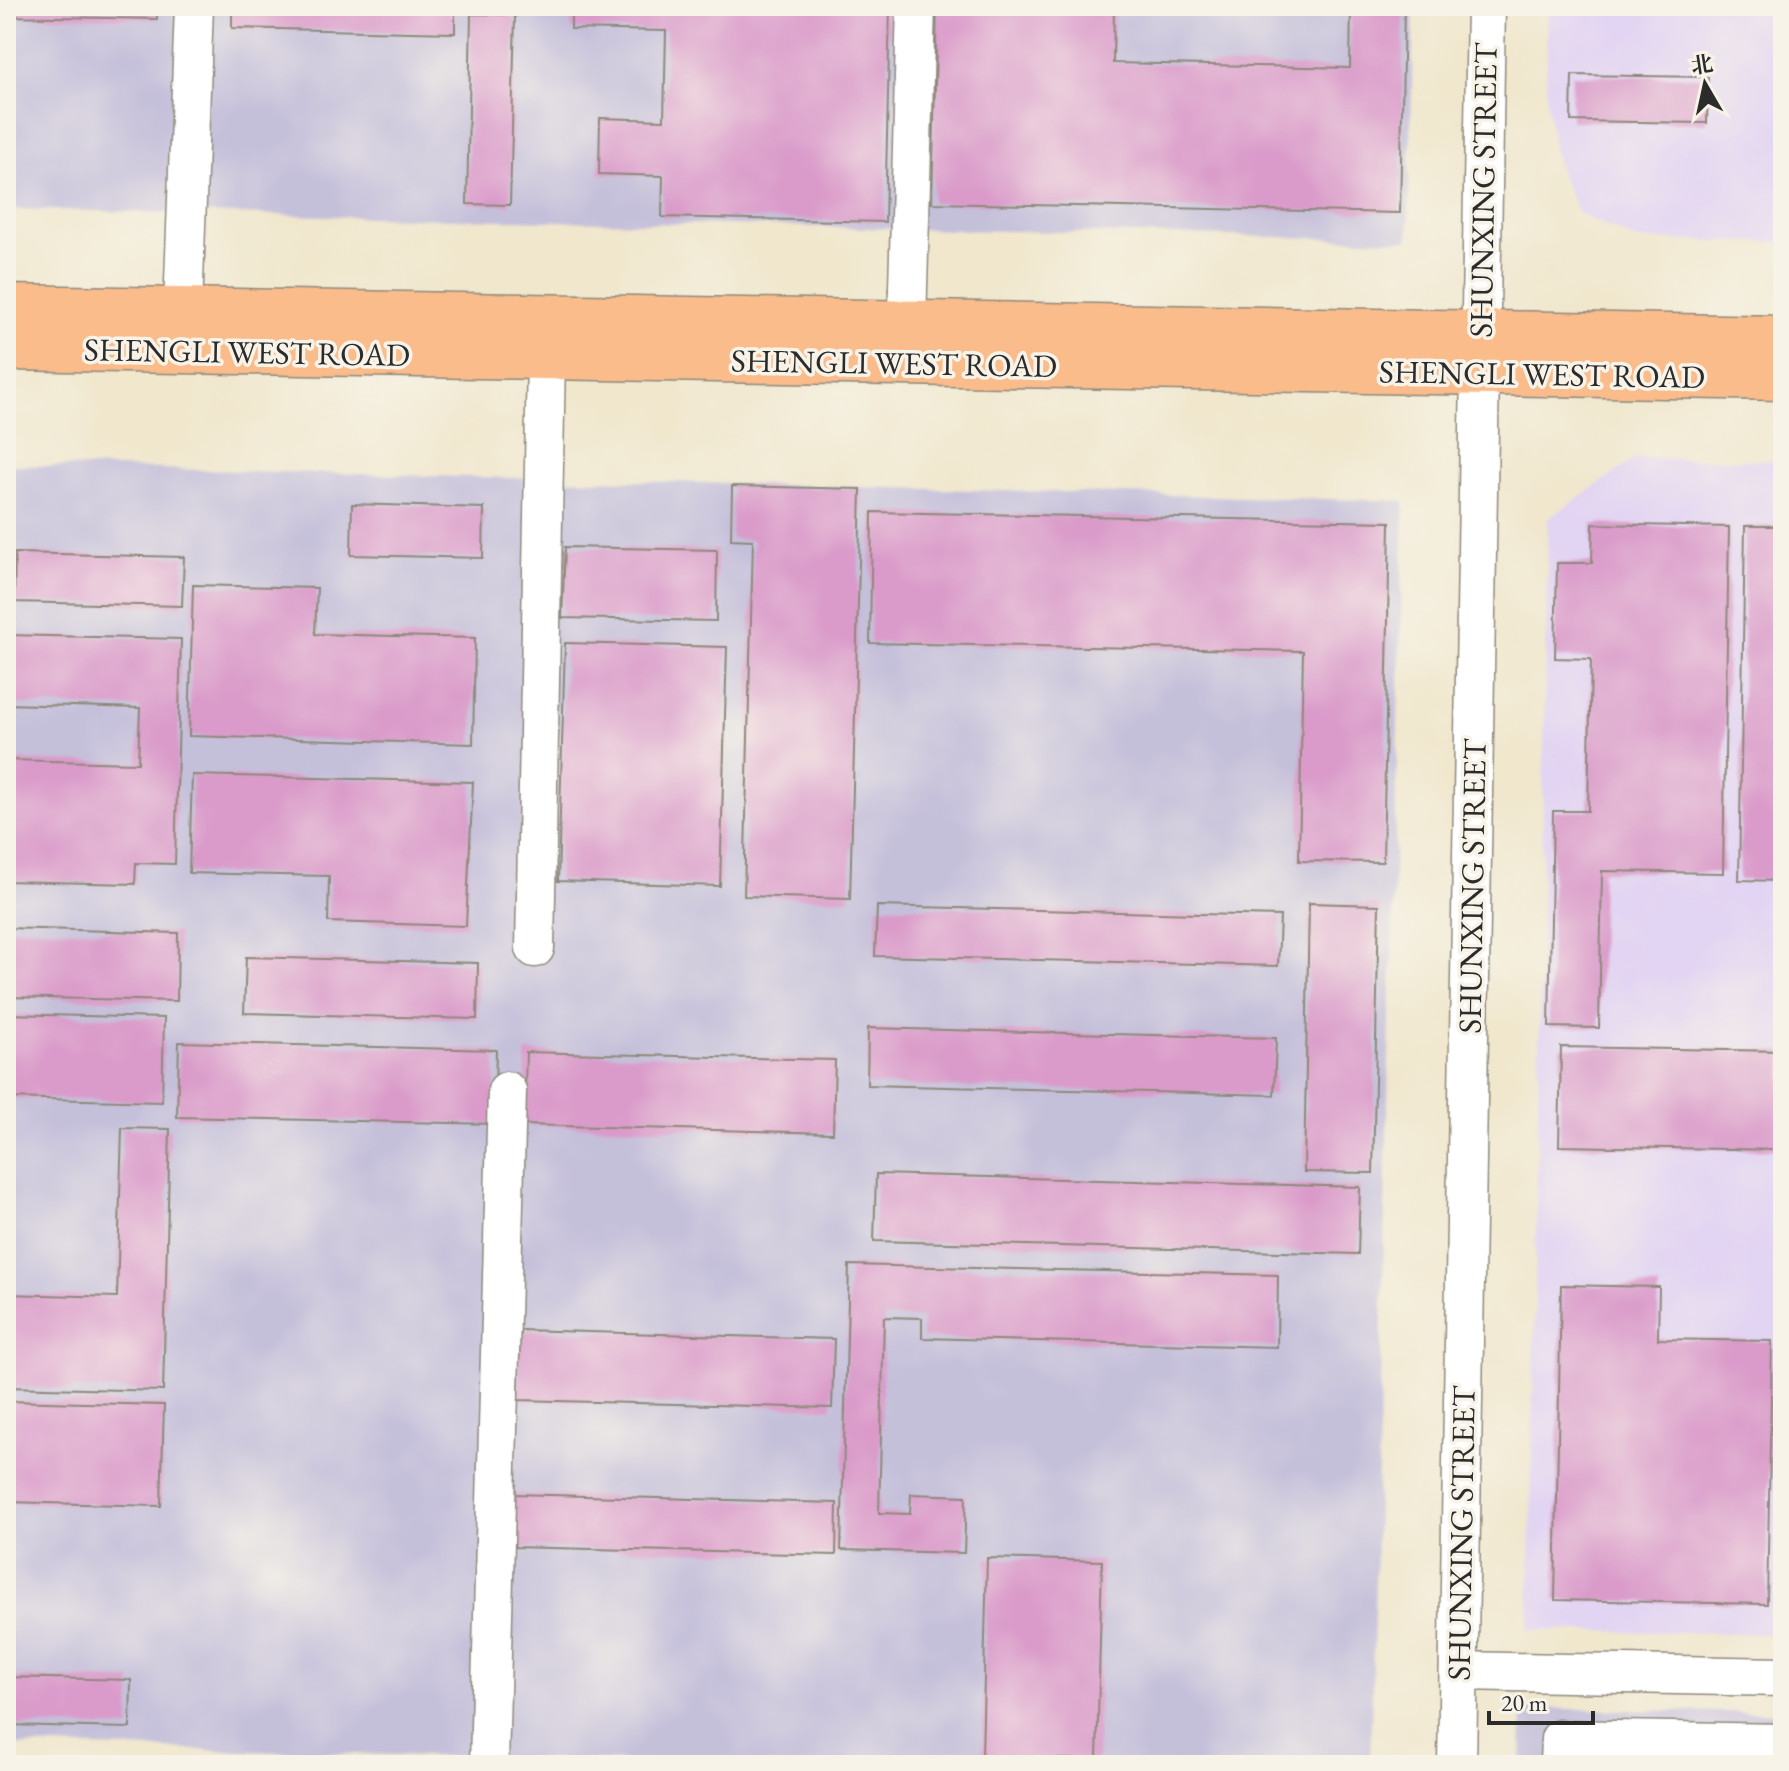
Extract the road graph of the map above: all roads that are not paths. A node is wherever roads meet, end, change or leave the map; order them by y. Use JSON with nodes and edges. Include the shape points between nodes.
{"nodes":[{"id":1,"x":194,"y":6,"type":"edge"},
{"id":2,"x":916,"y":6,"type":"edge"},
{"id":3,"x":1486,"y":6,"type":"edge"},
{"id":4,"x":6,"y":307,"type":"edge"},
{"id":5,"x":183,"y":310,"type":"junction"},
{"id":6,"x":907,"y":323,"type":"junction"},
{"id":7,"x":1783,"y":338,"type":"edge"},
{"id":8,"x":6,"y":348,"type":"edge"},
{"id":9,"x":1480,"y":353,"type":"junction"},
{"id":10,"x":546,"y":357,"type":"junction"},
{"id":11,"x":1783,"y":378,"type":"edge"},
{"id":12,"x":535,"y":948,"type":"dead end"},
{"id":13,"x":507,"y":1091,"type":"dead end"},
{"id":14,"x":1459,"y":1671,"type":"junction"},
{"id":15,"x":1783,"y":1676,"type":"edge"},
{"id":16,"x":1783,"y":1743,"type":"edge"},
{"id":17,"x":489,"y":1765,"type":"edge"},
{"id":18,"x":1457,"y":1765,"type":"edge"},
{"id":19,"x":1559,"y":1765,"type":"edge"}],
"edges":[{"from":1,"to":5,"type":"street"},
{"from":2,"to":6,"type":"street"},
{"from":3,"to":9,"type":"street","name":"SHUNXING STREET"},
{"from":4,"to":5,"type":"main road","name":"SHENGLI WEST ROAD"},
{"from":5,"to":6,"type":"main road","name":"SHENGLI WEST ROAD"},
{"from":6,"to":9,"type":"main road","name":"SHENGLI WEST ROAD"},
{"from":7,"to":9,"type":"main road","name":"SHENGLI WEST ROAD"},
{"from":8,"to":10,"type":"main road","name":"SHENGLI WEST ROAD"},
{"from":9,"to":10,"type":"main road","name":"SHENGLI WEST ROAD"},
{"from":9,"to":11,"type":"main road","name":"SHENGLI WEST ROAD"},
{"from":9,"to":14,"type":"street","name":"SHUNXING STREET"},
{"from":10,"to":12,"type":"street"},
{"from":13,"to":17,"type":"street"},
{"from":14,"to":15,"type":"street"},
{"from":14,"to":18,"type":"street","name":"SHUNXING STREET"},
{"from":16,"to":19,"type":"street","via":[[1560,1739]]}]}
